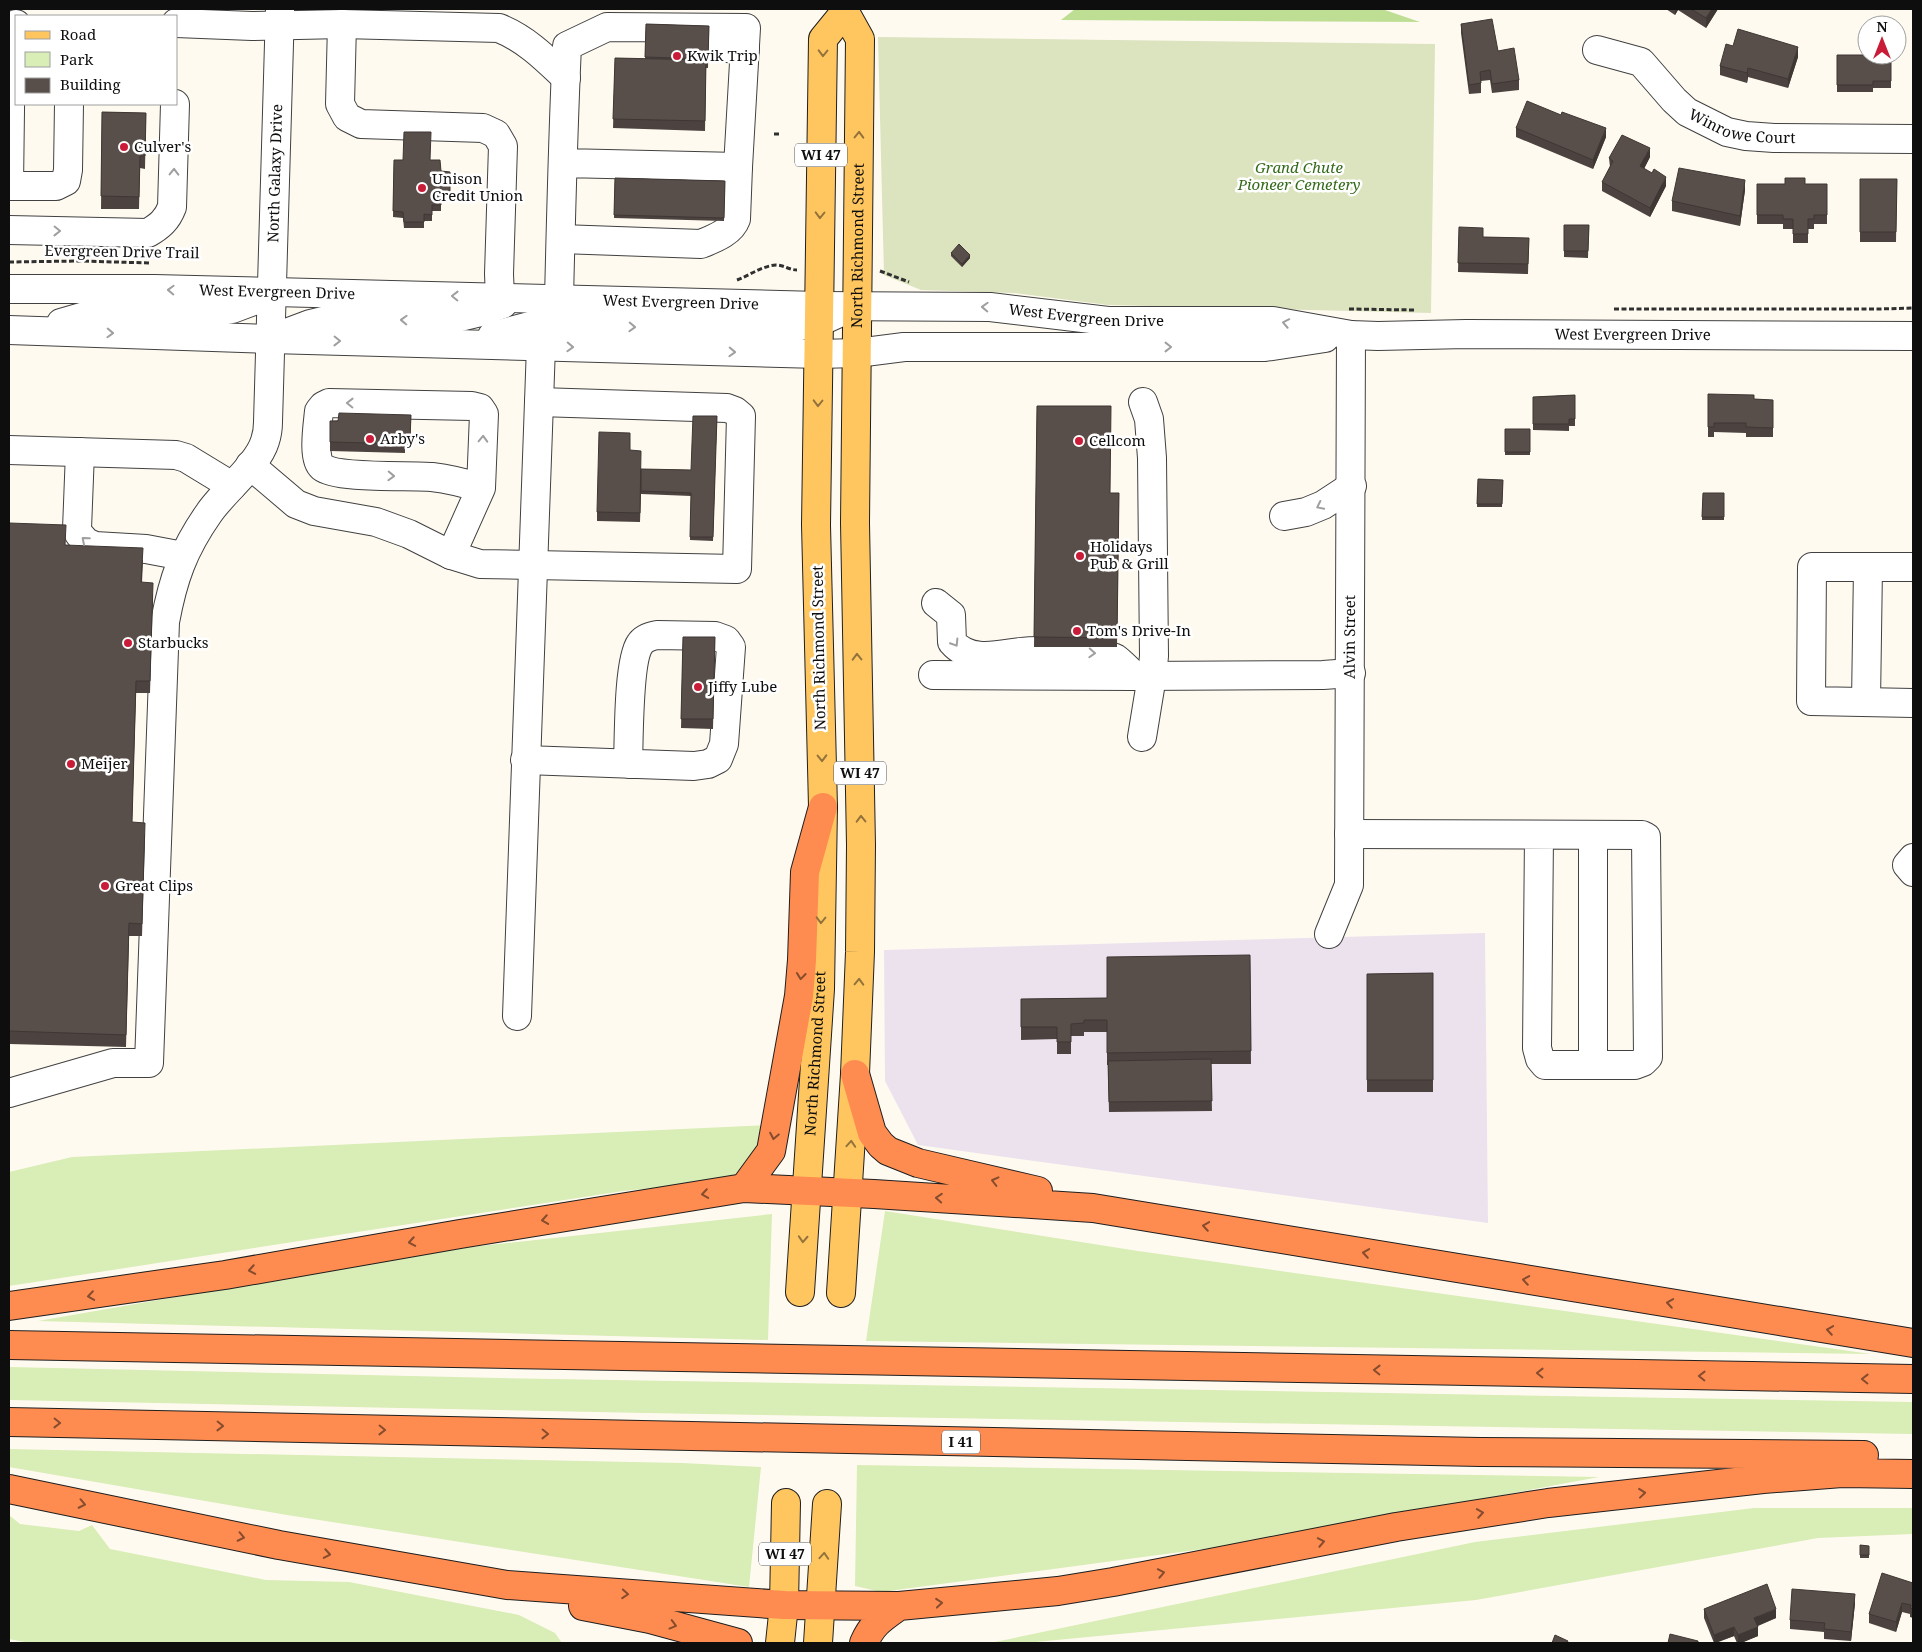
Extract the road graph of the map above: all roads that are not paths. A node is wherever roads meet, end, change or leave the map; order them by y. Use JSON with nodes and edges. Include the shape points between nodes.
{"nodes":[{"id":1,"x":845,"y":10,"type":"edge"},
{"id":2,"x":280,"y":16,"type":"edge"},
{"id":3,"x":178,"y":23,"type":"edge"},
{"id":4,"x":342,"y":24,"type":"junction"},
{"id":5,"x":15,"y":26,"type":"edge"},
{"id":6,"x":646,"y":45,"type":"edge"},
{"id":7,"x":568,"y":46,"type":"junction"},
{"id":8,"x":708,"y":47,"type":"edge"},
{"id":9,"x":745,"y":49,"type":"junction"},
{"id":10,"x":1597,"y":50,"type":"dead end"},
{"id":11,"x":566,"y":78,"type":"junction"},
{"id":12,"x":70,"y":105,"type":"edge"},
{"id":13,"x":175,"y":105,"type":"edge"},
{"id":14,"x":1913,"y":139,"type":"edge"},
{"id":15,"x":563,"y":163,"type":"junction"},
{"id":16,"x":738,"y":167,"type":"junction"},
{"id":17,"x":9,"y":186,"type":"edge"},
{"id":18,"x":9,"y":230,"type":"edge"},
{"id":19,"x":561,"y":239,"type":"junction"},
{"id":20,"x":9,"y":289,"type":"edge"},
{"id":21,"x":272,"y":293,"type":"junction"},
{"id":22,"x":509,"y":297,"type":"junction"},
{"id":23,"x":559,"y":299,"type":"junction"},
{"id":24,"x":857,"y":306,"type":"junction"},
{"id":25,"x":819,"y":314,"type":"junction"},
{"id":26,"x":1178,"y":321,"type":"junction"},
{"id":27,"x":1348,"y":322,"type":"junction"},
{"id":28,"x":9,"y":330,"type":"edge"},
{"id":29,"x":39,"y":331,"type":"junction"},
{"id":30,"x":1913,"y":336,"type":"edge"},
{"id":31,"x":271,"y":339,"type":"junction"},
{"id":32,"x":464,"y":344,"type":"junction"},
{"id":33,"x":541,"y":346,"type":"junction"},
{"id":34,"x":857,"y":346,"type":"junction"},
{"id":35,"x":819,"y":354,"type":"junction"},
{"id":36,"x":539,"y":402,"type":"junction"},
{"id":37,"x":1143,"y":402,"type":"dead end"},
{"id":38,"x":9,"y":450,"type":"edge"},
{"id":39,"x":80,"y":452,"type":"junction"},
{"id":40,"x":250,"y":465,"type":"junction"},
{"id":41,"x":232,"y":486,"type":"junction"},
{"id":42,"x":1352,"y":486,"type":"junction"},
{"id":43,"x":481,"y":488,"type":"junction"},
{"id":44,"x":1284,"y":516,"type":"dead end"},
{"id":45,"x":451,"y":555,"type":"junction"},
{"id":46,"x":183,"y":556,"type":"junction"},
{"id":47,"x":532,"y":564,"type":"junction"},
{"id":48,"x":1868,"y":566,"type":"junction"},
{"id":49,"x":1913,"y":566,"type":"edge"},
{"id":50,"x":936,"y":603,"type":"dead end"},
{"id":51,"x":1351,"y":673,"type":"junction"},
{"id":52,"x":933,"y":675,"type":"dead end"},
{"id":53,"x":1144,"y":676,"type":"junction"},
{"id":54,"x":1866,"y":702,"type":"junction"},
{"id":55,"x":1913,"y":703,"type":"edge"},
{"id":56,"x":1142,"y":737,"type":"dead end"},
{"id":57,"x":525,"y":760,"type":"junction"},
{"id":58,"x":628,"y":764,"type":"junction"},
{"id":59,"x":823,"y":807,"type":"junction"},
{"id":60,"x":1350,"y":834,"type":"junction"},
{"id":61,"x":1539,"y":835,"type":"junction"},
{"id":62,"x":1593,"y":835,"type":"junction"},
{"id":63,"x":1913,"y":858,"type":"edge"},
{"id":64,"x":1913,"y":872,"type":"edge"},
{"id":65,"x":1329,"y":934,"type":"dead end"},
{"id":66,"x":517,"y":1016,"type":"dead end"},
{"id":67,"x":1593,"y":1065,"type":"junction"},
{"id":68,"x":855,"y":1074,"type":"junction"},
{"id":69,"x":9,"y":1093,"type":"edge"},
{"id":70,"x":744,"y":1188,"type":"junction"},
{"id":71,"x":806,"y":1191,"type":"junction"},
{"id":72,"x":848,"y":1192,"type":"junction"},
{"id":73,"x":1093,"y":1208,"type":"junction"},
{"id":74,"x":800,"y":1292,"type":"dead end"},
{"id":75,"x":841,"y":1293,"type":"dead end"},
{"id":76,"x":9,"y":1306,"type":"edge"},
{"id":77,"x":1913,"y":1343,"type":"edge"},
{"id":78,"x":9,"y":1345,"type":"edge"},
{"id":79,"x":1913,"y":1380,"type":"edge"},
{"id":80,"x":9,"y":1422,"type":"edge"},
{"id":81,"x":1913,"y":1456,"type":"edge"},
{"id":82,"x":1913,"y":1474,"type":"edge"},
{"id":83,"x":9,"y":1489,"type":"edge"},
{"id":84,"x":786,"y":1503,"type":"dead end"},
{"id":85,"x":827,"y":1504,"type":"dead end"},
{"id":86,"x":507,"y":1585,"type":"junction"},
{"id":87,"x":784,"y":1605,"type":"junction"},
{"id":88,"x":821,"y":1605,"type":"junction"},
{"id":89,"x":899,"y":1606,"type":"junction"},
{"id":90,"x":738,"y":1643,"type":"edge"},
{"id":91,"x":780,"y":1643,"type":"edge"},
{"id":92,"x":818,"y":1643,"type":"edge"},
{"id":93,"x":864,"y":1643,"type":"edge"}],
"edges":[{"from":24,"to":1,"type":"main road","name":"North Richmond Street","number":"WI 47","one_way":true,"via":[[860,39]]},
{"from":1,"to":25,"type":"main road","name":"North Richmond Street","number":"WI 47","one_way":true,"via":[[823,39]]},
{"from":2,"to":3,"type":"street","via":[[252,26]]},
{"from":2,"to":4,"type":"street"},
{"from":2,"to":21,"type":"street","name":"North Galaxy Drive"},
{"from":4,"to":11,"type":"street","via":[[499,28],[535,49]]},
{"from":4,"to":22,"type":"street","via":[[340,104],[347,117],[361,124],[483,128],[496,134],[503,146],[499,274]]},
{"from":5,"to":17,"type":"street","via":[[11,34]]},
{"from":6,"to":7,"type":"street"},
{"from":7,"to":9,"type":"street","via":[[607,26],[746,28]]},
{"from":7,"to":11,"type":"street"},
{"from":8,"to":9,"type":"street"},
{"from":9,"to":16,"type":"street"},
{"from":10,"to":14,"type":"street","name":"Winrowe Court","via":[[1641,62],[1687,112],[1727,132],[1774,138]]},
{"from":11,"to":15,"type":"street"},
{"from":12,"to":17,"type":"street","via":[[66,181],[56,186]]},
{"from":18,"to":13,"type":"street","one_way":true,"via":[[148,232],[160,226],[172,206]]},
{"from":15,"to":16,"type":"street"},
{"from":15,"to":19,"type":"street"},
{"from":16,"to":19,"type":"street","via":[[736,219],[718,238],[700,244]]},
{"from":19,"to":23,"type":"street"},
{"from":21,"to":20,"type":"street","name":"West Evergreen Drive","one_way":true},
{"from":22,"to":21,"type":"street","name":"West Evergreen Drive","one_way":true},
{"from":21,"to":29,"type":"street","via":[[232,309],[206,314],[99,312]]},
{"from":21,"to":31,"type":"street","name":"North Galaxy Drive"},
{"from":22,"to":23,"type":"street","name":"West Evergreen Drive"},
{"from":22,"to":31,"type":"street","one_way":true,"via":[[477,314],[444,321],[335,318]]},
{"from":23,"to":25,"type":"street","name":"West Evergreen Drive"},
{"from":24,"to":25,"type":"street","name":"West Evergreen Drive"},
{"from":26,"to":24,"type":"street","name":"West Evergreen Drive","one_way":true,"via":[[1108,321],[990,307]]},
{"from":24,"to":34,"type":"main road","name":"North Richmond Street","number":"WI 47"},
{"from":32,"to":25,"type":"street","one_way":true,"via":[[538,324],[776,331]]},
{"from":25,"to":35,"type":"main road","name":"North Richmond Street","number":"WI 47"},
{"from":27,"to":26,"type":"street","name":"West Evergreen Drive","one_way":true},
{"from":26,"to":34,"type":"street","via":[[1144,332],[901,331]]},
{"from":27,"to":30,"type":"street","name":"West Evergreen Drive"},
{"from":34,"to":27,"type":"street","name":"West Evergreen Drive","one_way":true,"via":[[1265,347]]},
{"from":27,"to":42,"type":"street","name":"Alvin Street"},
{"from":28,"to":29,"type":"street","name":"West Evergreen Drive"},
{"from":29,"to":31,"type":"street","name":"West Evergreen Drive","one_way":true},
{"from":31,"to":32,"type":"street","name":"West Evergreen Drive","one_way":true},
{"from":31,"to":40,"type":"street","name":"North Galaxy Drive","via":[[267,432],[262,448]]},
{"from":32,"to":33,"type":"street","name":"West Evergreen Drive"},
{"from":33,"to":35,"type":"street","name":"West Evergreen Drive","one_way":true},
{"from":33,"to":36,"type":"street"},
{"from":34,"to":35,"type":"street","name":"West Evergreen Drive"},
{"from":68,"to":34,"type":"main road","name":"North Richmond Street","number":"WI 47","one_way":true,"via":[[861,845],[855,568]]},
{"from":35,"to":59,"type":"main road","name":"North Richmond Street","number":"WI 47","one_way":true,"via":[[816,525]]},
{"from":36,"to":47,"type":"street"},
{"from":36,"to":47,"type":"street","via":[[735,410],[741,416],[737,569]]},
{"from":37,"to":53,"type":"street","via":[[1149,419],[1152,458],[1154,625]]},
{"from":38,"to":39,"type":"street"},
{"from":39,"to":41,"type":"street","via":[[176,455]]},
{"from":46,"to":39,"type":"street","one_way":true,"via":[[146,549],[95,546],[86,542],[77,529]]},
{"from":40,"to":41,"type":"street","name":"North Galaxy Drive"},
{"from":40,"to":45,"type":"street","via":[[296,504],[314,511],[376,522]]},
{"from":41,"to":46,"type":"street","name":"North Galaxy Drive","via":[[210,511]]},
{"from":42,"to":44,"type":"street","one_way":true,"via":[[1323,505]]},
{"from":42,"to":51,"type":"street","name":"Alvin Street"},
{"from":43,"to":43,"type":"street","one_way":true,"via":[[484,414],[480,408],[329,403],[319,411],[316,453],[322,468],[336,473],[431,477]]},
{"from":43,"to":45,"type":"street"},
{"from":45,"to":47,"type":"street","via":[[480,564]]},
{"from":46,"to":69,"type":"street","name":"North Galaxy Drive","via":[[165,622],[149,1064],[113,1063]]},
{"from":47,"to":57,"type":"street"},
{"from":48,"to":49,"type":"street"},
{"from":48,"to":54,"type":"street"},
{"from":48,"to":54,"type":"street","via":[[1812,566],[1811,701]]},
{"from":50,"to":53,"type":"street","one_way":true,"via":[[951,615],[952,642],[965,653],[979,656],[1022,652],[1100,652]]},
{"from":51,"to":53,"type":"street"},
{"from":51,"to":60,"type":"street","name":"Alvin Street"},
{"from":52,"to":53,"type":"street"},
{"from":53,"to":56,"type":"street"},
{"from":54,"to":55,"type":"street"},
{"from":57,"to":58,"type":"street"},
{"from":57,"to":66,"type":"street"},
{"from":58,"to":58,"type":"street","via":[[694,766],[718,759],[724,744],[728,695],[730,647],[726,640],[715,636],[656,635],[640,644],[632,668]]},
{"from":59,"to":70,"type":"highway","one_way":true,"via":[[805,872],[799,996],[771,1151]]},
{"from":59,"to":71,"type":"main road","name":"North Richmond Street","number":"WI 47","one_way":true,"via":[[820,989]]},
{"from":60,"to":61,"type":"street"},
{"from":60,"to":65,"type":"street","name":"Alvin Street","via":[[1350,885]]},
{"from":61,"to":62,"type":"street"},
{"from":61,"to":67,"type":"street","via":[[1537,1048],[1545,1065]]},
{"from":62,"to":67,"type":"street"},
{"from":62,"to":67,"type":"street","via":[[1646,837],[1648,1056],[1635,1065]]},
{"from":63,"to":64,"type":"street","via":[[1906,865]]},
{"from":72,"to":68,"type":"main road","name":"North Richmond Street","number":"WI 47","one_way":true},
{"from":73,"to":68,"type":"highway","one_way":true,"via":[[918,1163],[888,1151],[872,1133]]},
{"from":70,"to":71,"type":"highway"},
{"from":70,"to":76,"type":"highway","one_way":true,"via":[[224,1275]]},
{"from":71,"to":72,"type":"highway"},
{"from":71,"to":74,"type":"main road","name":"North Richmond Street","number":"WI 47","one_way":true},
{"from":73,"to":72,"type":"highway","one_way":true},
{"from":72,"to":75,"type":"main road","name":"North Richmond Street","number":"WI 47"},
{"from":77,"to":73,"type":"highway","one_way":true},
{"from":79,"to":78,"type":"highway","one_way":true},
{"from":80,"to":81,"type":"highway","number":"I 41","one_way":true,"via":[[1470,1452]]},
{"from":89,"to":82,"type":"highway","one_way":true,"via":[[1058,1591],[1396,1527],[1548,1503],[1763,1479],[1842,1473]]},
{"from":83,"to":86,"type":"highway","one_way":true,"via":[[279,1545]]},
{"from":84,"to":87,"type":"main road","number":"WI 47"},
{"from":88,"to":85,"type":"main road","number":"WI 47","one_way":true},
{"from":86,"to":87,"type":"highway","one_way":true},
{"from":86,"to":90,"type":"highway","one_way":true,"via":[[568,1604],[650,1619]]},
{"from":87,"to":88,"type":"highway"},
{"from":87,"to":91,"type":"main road","number":"WI 47"},
{"from":88,"to":89,"type":"highway"},
{"from":88,"to":92,"type":"main road","number":"WI 47"},
{"from":89,"to":93,"type":"highway","via":[[881,1618]]}]}
